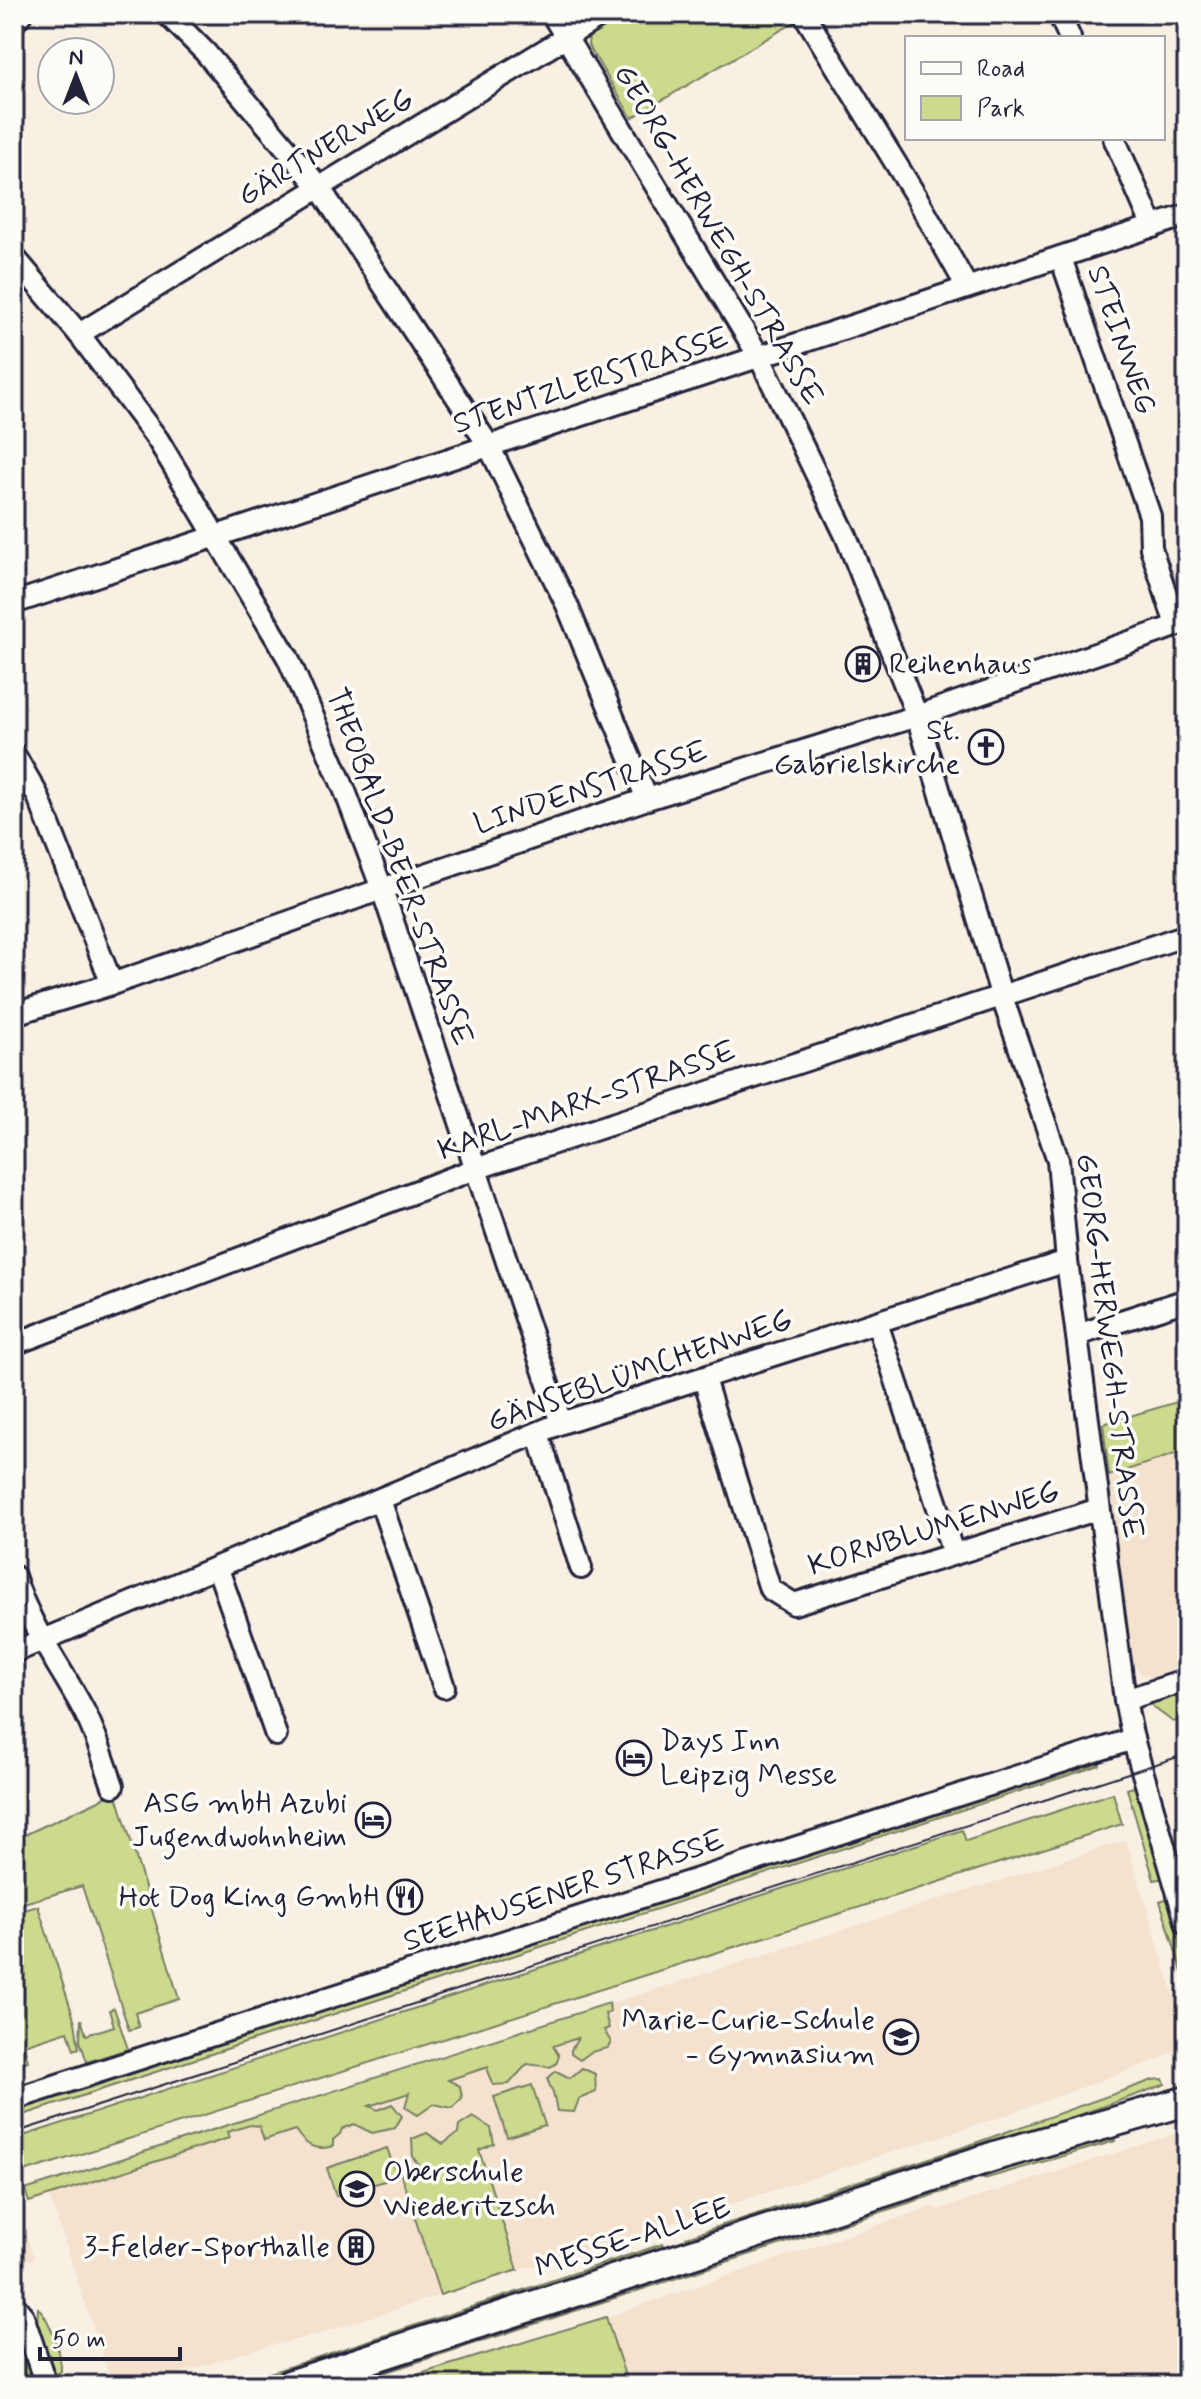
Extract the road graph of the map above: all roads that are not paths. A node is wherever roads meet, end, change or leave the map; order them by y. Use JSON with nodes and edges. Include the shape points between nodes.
{"nodes":[{"id":1,"x":21,"y":14,"type":"edge"},
{"id":2,"x":167,"y":14,"type":"edge"},
{"id":3,"x":552,"y":14,"type":"edge"},
{"id":4,"x":604,"y":14,"type":"edge"},
{"id":5,"x":804,"y":14,"type":"edge"},
{"id":6,"x":1059,"y":14,"type":"edge"},
{"id":7,"x":14,"y":23,"type":"edge"},
{"id":8,"x":568,"y":36,"type":"junction"},
{"id":9,"x":1069,"y":36,"type":"edge"},
{"id":10,"x":1115,"y":140,"type":"edge"},
{"id":11,"x":319,"y":187,"type":"junction"},
{"id":12,"x":1187,"y":215,"type":"edge"},
{"id":13,"x":1153,"y":227,"type":"junction"},
{"id":14,"x":14,"y":257,"type":"edge"},
{"id":15,"x":1061,"y":258,"type":"junction"},
{"id":16,"x":967,"y":287,"type":"junction"},
{"id":17,"x":79,"y":334,"type":"junction"},
{"id":18,"x":760,"y":358,"type":"junction"},
{"id":19,"x":489,"y":446,"type":"junction"},
{"id":20,"x":217,"y":536,"type":"junction"},
{"id":21,"x":14,"y":603,"type":"edge"},
{"id":22,"x":1182,"y":624,"type":"edge"},
{"id":23,"x":917,"y":716,"type":"junction"},
{"id":24,"x":14,"y":754,"type":"edge"},
{"id":25,"x":647,"y":799,"type":"junction"},
{"id":26,"x":382,"y":889,"type":"junction"},
{"id":27,"x":1187,"y":935,"type":"edge"},
{"id":28,"x":112,"y":984,"type":"junction"},
{"id":29,"x":1001,"y":994,"type":"junction"},
{"id":30,"x":14,"y":1014,"type":"edge"},
{"id":31,"x":475,"y":1169,"type":"junction"},
{"id":32,"x":1067,"y":1261,"type":"junction"},
{"id":33,"x":1187,"y":1300,"type":"edge"},
{"id":34,"x":877,"y":1323,"type":"junction"},
{"id":35,"x":1077,"y":1335,"type":"junction"},
{"id":36,"x":14,"y":1344,"type":"edge"},
{"id":37,"x":704,"y":1379,"type":"junction"},
{"id":38,"x":561,"y":1423,"type":"junction"},
{"id":39,"x":538,"y":1433,"type":"junction"},
{"id":40,"x":380,"y":1500,"type":"junction"},
{"id":41,"x":1099,"y":1509,"type":"junction"},
{"id":42,"x":953,"y":1553,"type":"junction"},
{"id":43,"x":581,"y":1568,"type":"dead end"},
{"id":44,"x":218,"y":1569,"type":"junction"},
{"id":45,"x":14,"y":1576,"type":"edge"},
{"id":46,"x":41,"y":1641,"type":"junction"},
{"id":47,"x":14,"y":1652,"type":"edge"},
{"id":48,"x":1187,"y":1680,"type":"edge"},
{"id":49,"x":444,"y":1687,"type":"dead end"},
{"id":50,"x":1125,"y":1700,"type":"junction"},
{"id":51,"x":276,"y":1735,"type":"dead end"},
{"id":52,"x":1133,"y":1739,"type":"junction"},
{"id":53,"x":113,"y":1786,"type":"dead end"},
{"id":54,"x":1187,"y":1925,"type":"edge"},
{"id":55,"x":1187,"y":2084,"type":"edge"},
{"id":56,"x":14,"y":2099,"type":"edge"},
{"id":57,"x":1187,"y":2101,"type":"edge"},
{"id":58,"x":998,"y":2155,"type":"junction"},
{"id":59,"x":14,"y":2305,"type":"edge"},
{"id":60,"x":46,"y":2385,"type":"edge"},
{"id":61,"x":289,"y":2385,"type":"edge"}],
"edges":[{"from":1,"to":7,"type":"street"},
{"from":2,"to":11,"type":"street"},
{"from":3,"to":8,"type":"street","name":"GEORG-HERWEGH-STRASSE"},
{"from":4,"to":8,"type":"street","name":"GÄRTNERWEG"},
{"from":5,"to":16,"type":"street"},
{"from":6,"to":9,"type":"street"},
{"from":8,"to":11,"type":"street","name":"GÄRTNERWEG"},
{"from":8,"to":18,"type":"street","name":"GEORG-HERWEGH-STRASSE"},
{"from":10,"to":13,"type":"street"},
{"from":11,"to":17,"type":"street","name":"GÄRTNERWEG"},
{"from":11,"to":19,"type":"street"},
{"from":12,"to":13,"type":"street","name":"STENTZLERSTRASSE"},
{"from":13,"to":15,"type":"street","name":"STENTZLERSTRASSE"},
{"from":14,"to":17,"type":"street","name":"THEOBALD-BEER-STRASSE"},
{"from":15,"to":16,"type":"street","name":"STENTZLERSTRASSE"},
{"from":15,"to":22,"type":"street","name":"STEINWEG","via":[[1150,516],[1151,548]]},
{"from":16,"to":18,"type":"street","name":"STENTZLERSTRASSE"},
{"from":17,"to":20,"type":"street","name":"THEOBALD-BEER-STRASSE","via":[[158,440]]},
{"from":18,"to":19,"type":"street","name":"STENTZLERSTRASSE"},
{"from":18,"to":23,"type":"street","name":"GEORG-HERWEGH-STRASSE","via":[[846,536]]},
{"from":19,"to":20,"type":"street","name":"STENTZLERSTRASSE"},
{"from":19,"to":25,"type":"street","via":[[567,605]]},
{"from":20,"to":21,"type":"street","name":"STENTZLERSTRASSE"},
{"from":20,"to":26,"type":"street","name":"THEOBALD-BEER-STRASSE","via":[[288,658]]},
{"from":22,"to":23,"type":"street","name":"LINDENSTRASSE"},
{"from":23,"to":25,"type":"street","name":"LINDENSTRASSE"},
{"from":23,"to":29,"type":"street","name":"GEORG-HERWEGH-STRASSE"},
{"from":24,"to":28,"type":"street","via":[[37,794]]},
{"from":25,"to":26,"type":"street","name":"LINDENSTRASSE"},
{"from":26,"to":28,"type":"street","name":"LINDENSTRASSE"},
{"from":26,"to":31,"type":"street","name":"THEOBALD-BEER-STRASSE"},
{"from":27,"to":29,"type":"street","name":"KARL-MARX-STRASSE"},
{"from":28,"to":30,"type":"street","name":"LINDENSTRASSE"},
{"from":29,"to":31,"type":"street","name":"KARL-MARX-STRASSE"},
{"from":29,"to":32,"type":"street","name":"GEORG-HERWEGH-STRASSE","via":[[1058,1160]]},
{"from":31,"to":36,"type":"street","name":"KARL-MARX-STRASSE"},
{"from":31,"to":38,"type":"street","name":"THEOBALD-BEER-STRASSE"},
{"from":32,"to":34,"type":"street","name":"GÄNSEBLÜMCHENWEG"},
{"from":32,"to":35,"type":"street","name":"GEORG-HERWEGH-STRASSE"},
{"from":33,"to":35,"type":"street"},
{"from":34,"to":37,"type":"street","name":"GÄNSEBLÜMCHENWEG"},
{"from":34,"to":42,"type":"street"},
{"from":35,"to":41,"type":"street","name":"GEORG-HERWEGH-STRASSE"},
{"from":37,"to":38,"type":"street","name":"GÄNSEBLÜMCHENWEG"},
{"from":37,"to":42,"type":"street","name":"KORNBLUMENWEG","via":[[770,1589],[794,1604]]},
{"from":38,"to":39,"type":"street","name":"GÄNSEBLÜMCHENWEG"},
{"from":39,"to":40,"type":"street","name":"GÄNSEBLÜMCHENWEG"},
{"from":39,"to":43,"type":"street"},
{"from":40,"to":44,"type":"street","name":"GÄNSEBLÜMCHENWEG"},
{"from":40,"to":49,"type":"street"},
{"from":41,"to":42,"type":"street","name":"KORNBLUMENWEG"},
{"from":41,"to":50,"type":"street","name":"GEORG-HERWEGH-STRASSE"},
{"from":44,"to":46,"type":"street","name":"GÄNSEBLÜMCHENWEG"},
{"from":44,"to":51,"type":"street"},
{"from":45,"to":46,"type":"street"},
{"from":46,"to":47,"type":"street","name":"GÄNSEBLÜMCHENWEG"},
{"from":46,"to":53,"type":"street","via":[[85,1713]]},
{"from":48,"to":50,"type":"street"},
{"from":50,"to":52,"type":"street","name":"GEORG-HERWEGH-STRASSE"},
{"from":52,"to":54,"type":"street","name":"GEORG-HERWEGH-STRASSE"},
{"from":52,"to":56,"type":"street","name":"SEEHAUSENER STRASSE"},
{"from":55,"to":58,"type":"main road","name":"MESSE-ALLEE"},
{"from":57,"to":58,"type":"main road","name":"MESSE-ALLEE"},
{"from":58,"to":61,"type":"main road","name":"MESSE-ALLEE"},
{"from":59,"to":60,"type":"street","via":[[23,2316]]}]}
